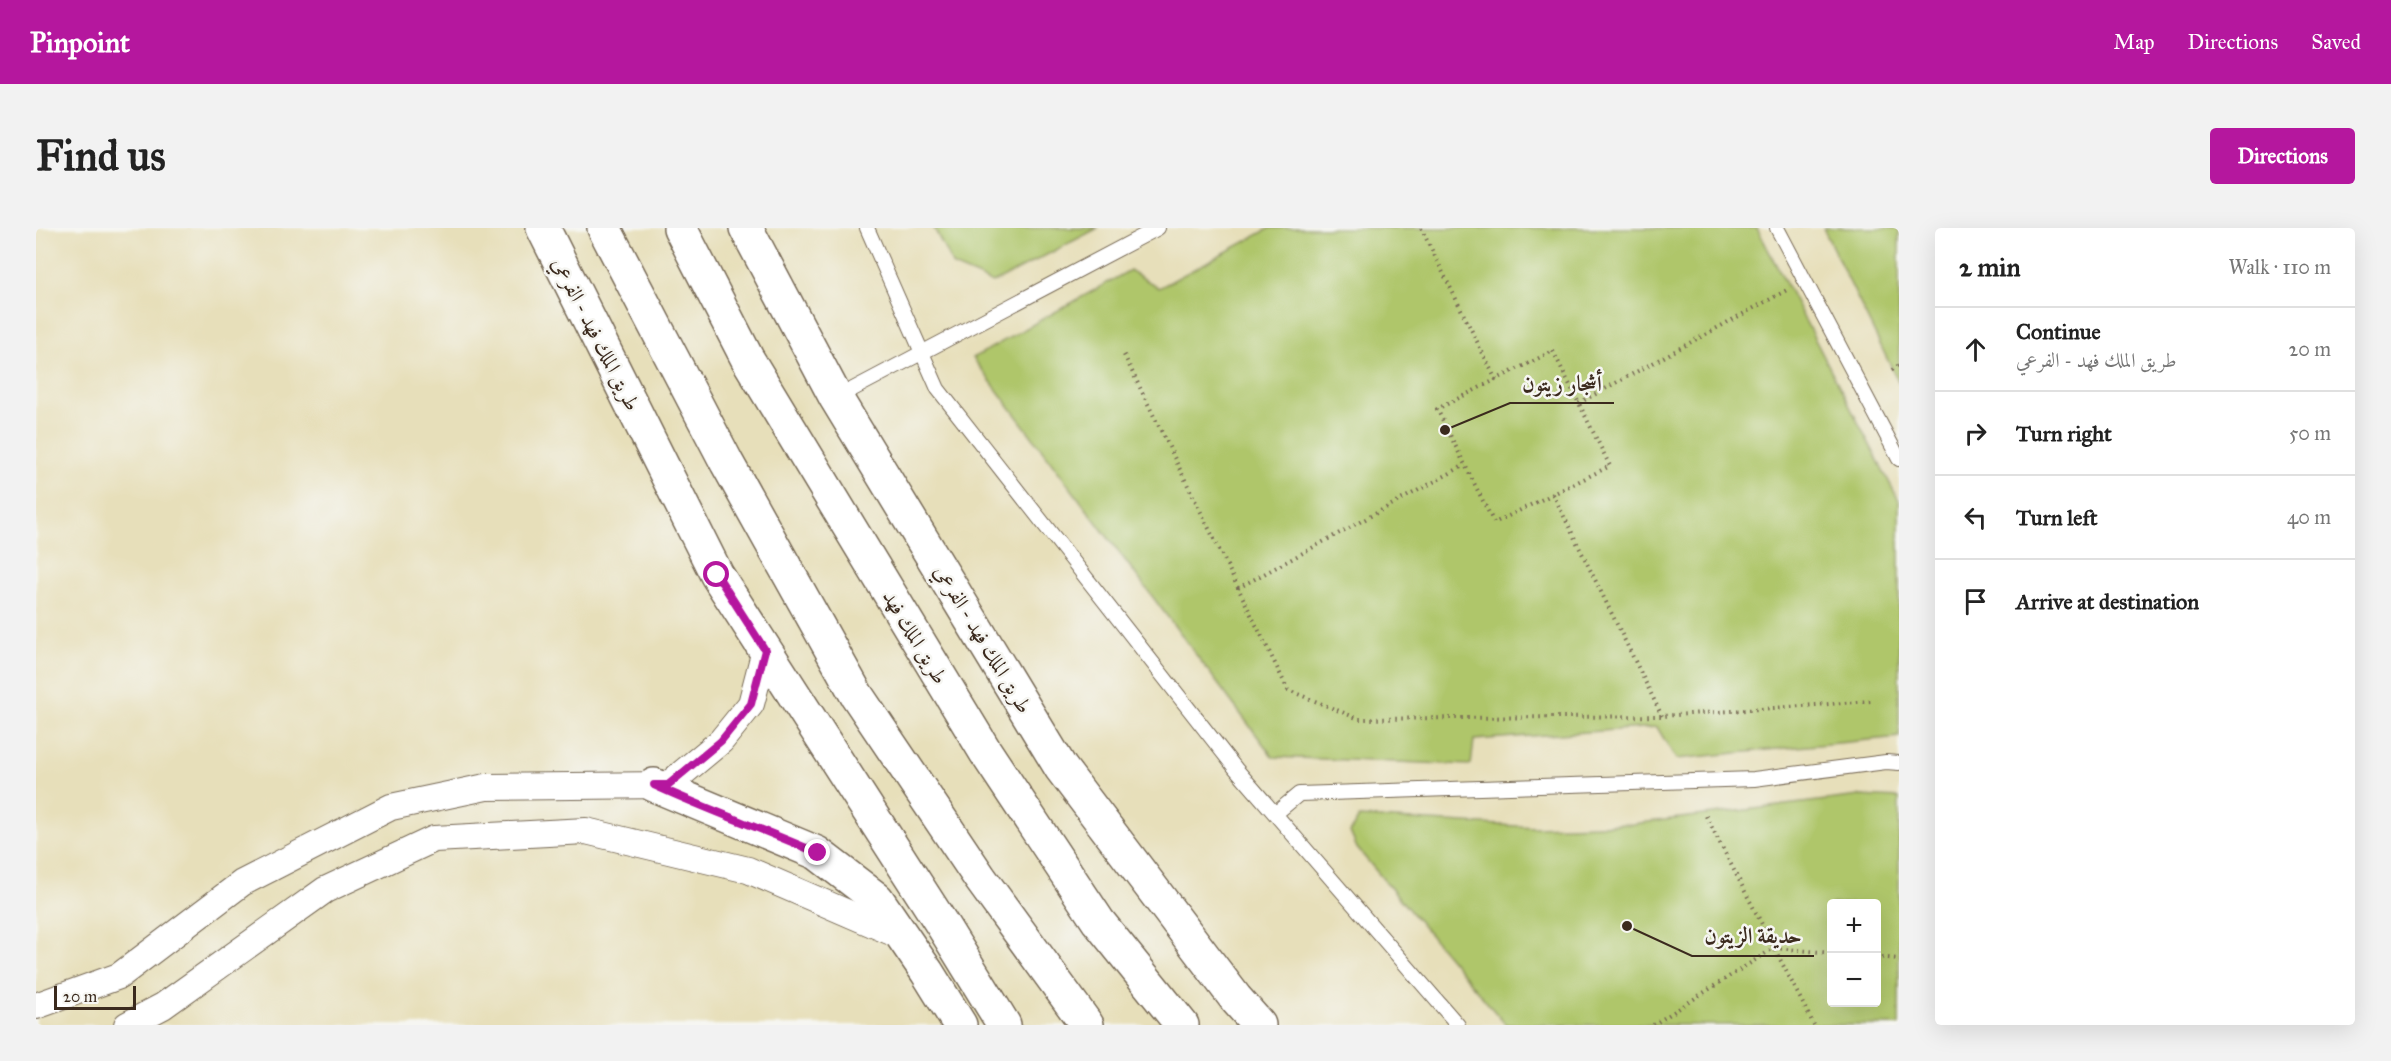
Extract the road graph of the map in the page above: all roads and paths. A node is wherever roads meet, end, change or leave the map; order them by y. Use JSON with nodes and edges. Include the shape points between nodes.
{"nodes":[{"id":1,"x":543,"y":228,"type":"edge"},
{"id":2,"x":604,"y":228,"type":"edge"},
{"id":3,"x":680,"y":228,"type":"edge"},
{"id":4,"x":746,"y":228,"type":"edge"},
{"id":5,"x":867,"y":228,"type":"edge"},
{"id":6,"x":1158,"y":228,"type":"edge"},
{"id":7,"x":1421,"y":228,"type":"edge"},
{"id":8,"x":1777,"y":228,"type":"edge"},
{"id":9,"x":1789,"y":289,"type":"dead end"},
{"id":10,"x":922,"y":353,"type":"junction"},
{"id":11,"x":1124,"y":355,"type":"dead end"},
{"id":12,"x":1899,"y":365,"type":"edge"},
{"id":13,"x":1892,"y":370,"type":"dead end"},
{"id":14,"x":1496,"y":380,"type":"junction"},
{"id":15,"x":836,"y":398,"type":"junction"},
{"id":16,"x":1579,"y":403,"type":"junction"},
{"id":17,"x":1899,"y":459,"type":"edge"},
{"id":18,"x":1465,"y":465,"type":"junction"},
{"id":19,"x":1553,"y":494,"type":"junction"},
{"id":20,"x":1238,"y":588,"type":"junction"},
{"id":21,"x":765,"y":650,"type":"junction"},
{"id":22,"x":1871,"y":702,"type":"dead end"},
{"id":23,"x":1662,"y":717,"type":"junction"},
{"id":24,"x":1899,"y":763,"type":"edge"},
{"id":25,"x":654,"y":785,"type":"junction"},
{"id":26,"x":1275,"y":814,"type":"junction"},
{"id":27,"x":1706,"y":816,"type":"dead end"},
{"id":28,"x":903,"y":937,"type":"junction"},
{"id":29,"x":1774,"y":948,"type":"junction"},
{"id":30,"x":1827,"y":953,"type":"edge"},
{"id":31,"x":1881,"y":957,"type":"edge"},
{"id":32,"x":1899,"y":959,"type":"edge"},
{"id":33,"x":36,"y":1006,"type":"edge"},
{"id":34,"x":128,"y":1025,"type":"edge"},
{"id":35,"x":960,"y":1025,"type":"edge"},
{"id":36,"x":1004,"y":1025,"type":"edge"},
{"id":37,"x":1088,"y":1025,"type":"edge"},
{"id":38,"x":1182,"y":1025,"type":"edge"},
{"id":39,"x":1259,"y":1025,"type":"edge"},
{"id":40,"x":1458,"y":1025,"type":"edge"},
{"id":41,"x":1653,"y":1025,"type":"edge"},
{"id":42,"x":1814,"y":1025,"type":"edge"}],
"edges":[{"from":1,"to":21,"type":"main road","name":"طريق الملك فهد - الفرعي","via":[[717,575]]},
{"from":2,"to":37,"type":"main road","via":[[727,463],[856,694],[980,878]]},
{"from":3,"to":38,"type":"main road","name":"طريق الملك فهد","via":[[747,358],[985,752],[1098,921]]},
{"from":4,"to":15,"type":"main road","name":"طريق الملك فهد - الفرعي"},
{"from":5,"to":10,"type":"lane"},
{"from":6,"to":10,"type":"lane"},
{"from":7,"to":14,"type":"path"},
{"from":8,"to":17,"type":"lane"},
{"from":9,"to":16,"type":"path"},
{"from":10,"to":15,"type":"lane"},
{"from":10,"to":26,"type":"lane","via":[[938,389]]},
{"from":11,"to":20,"type":"path"},
{"from":12,"to":13,"type":"path"},
{"from":14,"to":16,"type":"path","via":[[1553,351]]},
{"from":14,"to":18,"type":"path","via":[[1437,409]]},
{"from":15,"to":39,"type":"main road","name":"طريق الملك فهد - الفرعي","via":[[1061,768]]},
{"from":16,"to":19,"type":"path","via":[[1610,466]]},
{"from":18,"to":19,"type":"path","via":[[1494,523]]},
{"from":18,"to":20,"type":"path"},
{"from":19,"to":23,"type":"path"},
{"from":20,"to":23,"type":"path","via":[[1288,690],[1359,719]]},
{"from":21,"to":25,"type":"street","via":[[751,704],[736,723],[721,741],[668,785]]},
{"from":21,"to":36,"type":"main road","name":"طريق الملك فهد - الفرعي"},
{"from":22,"to":23,"type":"path"},
{"from":24,"to":26,"type":"lane","via":[[1754,779],[1299,794]]},
{"from":25,"to":28,"type":"main road","via":[[818,853],[877,899]]},
{"from":25,"to":33,"type":"street","via":[[486,787],[391,807],[242,883],[119,976]]},
{"from":26,"to":40,"type":"lane"},
{"from":27,"to":29,"type":"path"},
{"from":28,"to":34,"type":"street","via":[[748,870],[586,831],[434,839],[325,890],[163,1006]]},
{"from":28,"to":35,"type":"main road"},
{"from":29,"to":30,"type":"path"},
{"from":29,"to":41,"type":"path"},
{"from":29,"to":42,"type":"path"},
{"from":31,"to":32,"type":"path"}]}
